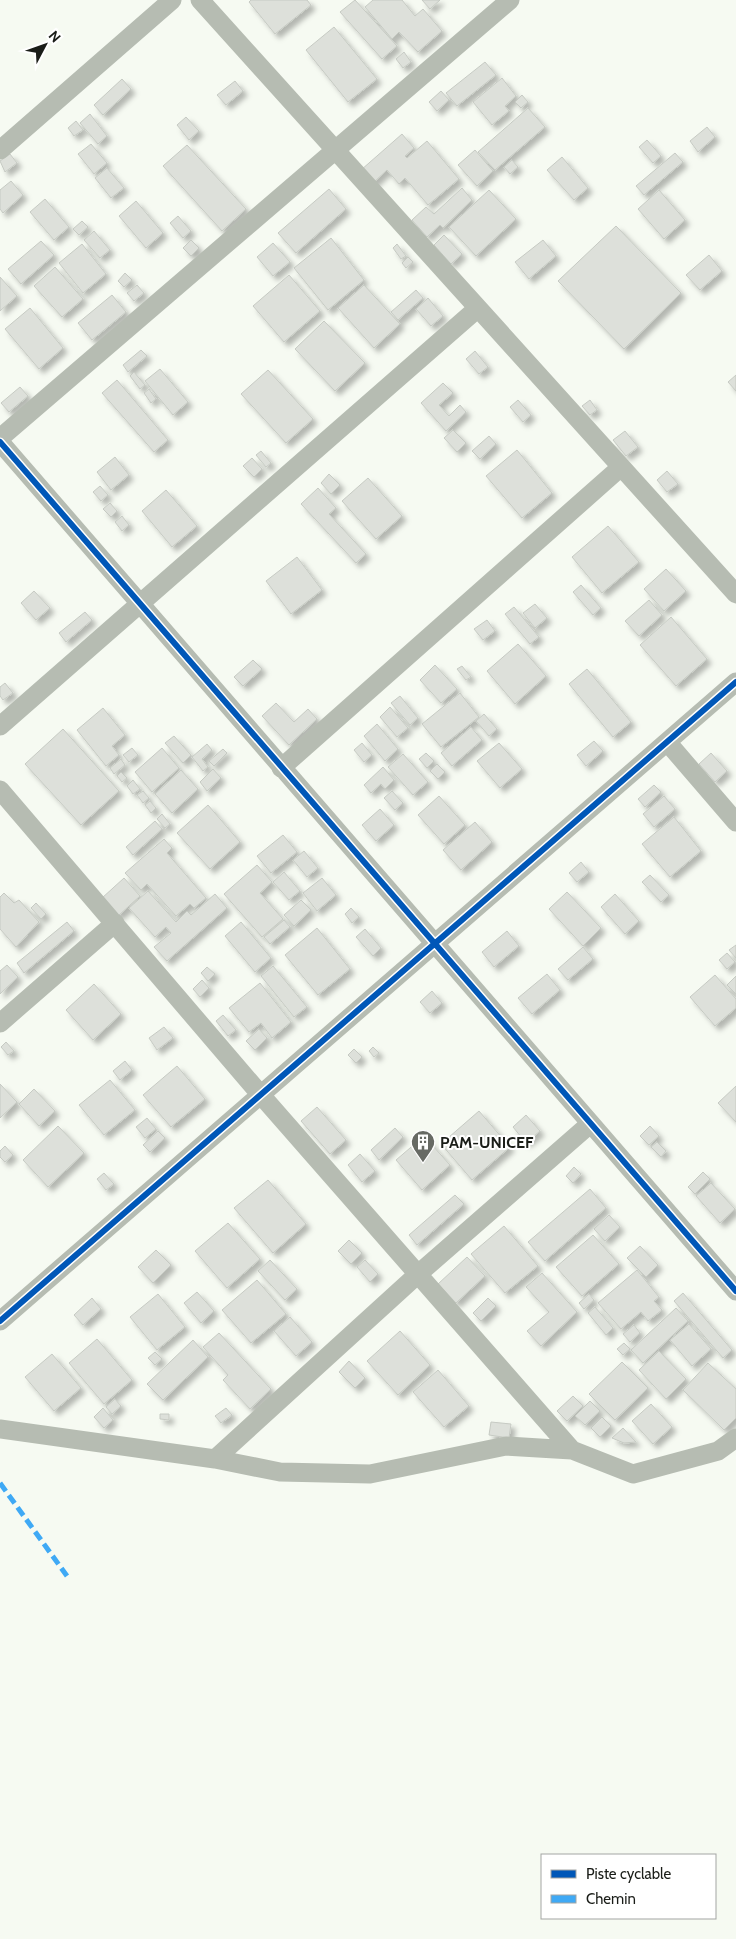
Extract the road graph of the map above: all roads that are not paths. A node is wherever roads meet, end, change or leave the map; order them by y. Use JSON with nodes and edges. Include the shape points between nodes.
{"nodes":[{"id":1,"x":172,"y":0,"type":"edge"},
{"id":2,"x":200,"y":0,"type":"edge"},
{"id":3,"x":510,"y":0,"type":"edge"},
{"id":4,"x":0,"y":150,"type":"edge"},
{"id":5,"x":335,"y":150,"type":"junction"},
{"id":6,"x":478,"y":308,"type":"junction"},
{"id":7,"x":0,"y":440,"type":"edge"},
{"id":8,"x":621,"y":467,"type":"junction"},
{"id":9,"x":736,"y":594,"type":"edge"},
{"id":10,"x":140,"y":604,"type":"junction"},
{"id":11,"x":736,"y":682,"type":"edge"},
{"id":12,"x":0,"y":726,"type":"edge"},
{"id":13,"x":668,"y":743,"type":"junction"},
{"id":14,"x":281,"y":768,"type":"junction"},
{"id":15,"x":0,"y":790,"type":"edge"},
{"id":16,"x":736,"y":822,"type":"edge"},
{"id":17,"x":116,"y":923,"type":"junction"},
{"id":18,"x":433,"y":944,"type":"junction"},
{"id":19,"x":0,"y":1023,"type":"edge"},
{"id":20,"x":260,"y":1094,"type":"junction"},
{"id":21,"x":590,"y":1124,"type":"junction"},
{"id":22,"x":417,"y":1275,"type":"junction"},
{"id":23,"x":733,"y":1282,"type":"edge"},
{"id":24,"x":0,"y":1321,"type":"edge"},
{"id":25,"x":0,"y":1429,"type":"edge"},
{"id":26,"x":736,"y":1438,"type":"edge"},
{"id":27,"x":572,"y":1450,"type":"junction"},
{"id":28,"x":215,"y":1459,"type":"junction"}],
"edges":[{"from":1,"to":4,"type":"street"},
{"from":2,"to":5,"type":"street"},
{"from":3,"to":5,"type":"street"},
{"from":5,"to":6,"type":"street"},
{"from":5,"to":7,"type":"street"},
{"from":6,"to":8,"type":"street"},
{"from":6,"to":10,"type":"street"},
{"from":7,"to":10,"type":"street"},
{"from":8,"to":9,"type":"street"},
{"from":8,"to":14,"type":"street"},
{"from":10,"to":12,"type":"street"},
{"from":10,"to":14,"type":"street"},
{"from":11,"to":13,"type":"street"},
{"from":13,"to":16,"type":"street"},
{"from":13,"to":18,"type":"street"},
{"from":14,"to":18,"type":"street"},
{"from":15,"to":17,"type":"street"},
{"from":17,"to":19,"type":"street"},
{"from":17,"to":20,"type":"street"},
{"from":18,"to":20,"type":"street"},
{"from":18,"to":21,"type":"street"},
{"from":20,"to":22,"type":"street"},
{"from":20,"to":24,"type":"street"},
{"from":21,"to":22,"type":"street"},
{"from":21,"to":23,"type":"street"},
{"from":22,"to":27,"type":"street"},
{"from":22,"to":28,"type":"street"},
{"from":25,"to":28,"type":"street"},
{"from":26,"to":27,"type":"street","via":[[718,1451],[634,1474]]},
{"from":27,"to":28,"type":"street","via":[[506,1446],[370,1474],[280,1472]]}]}
